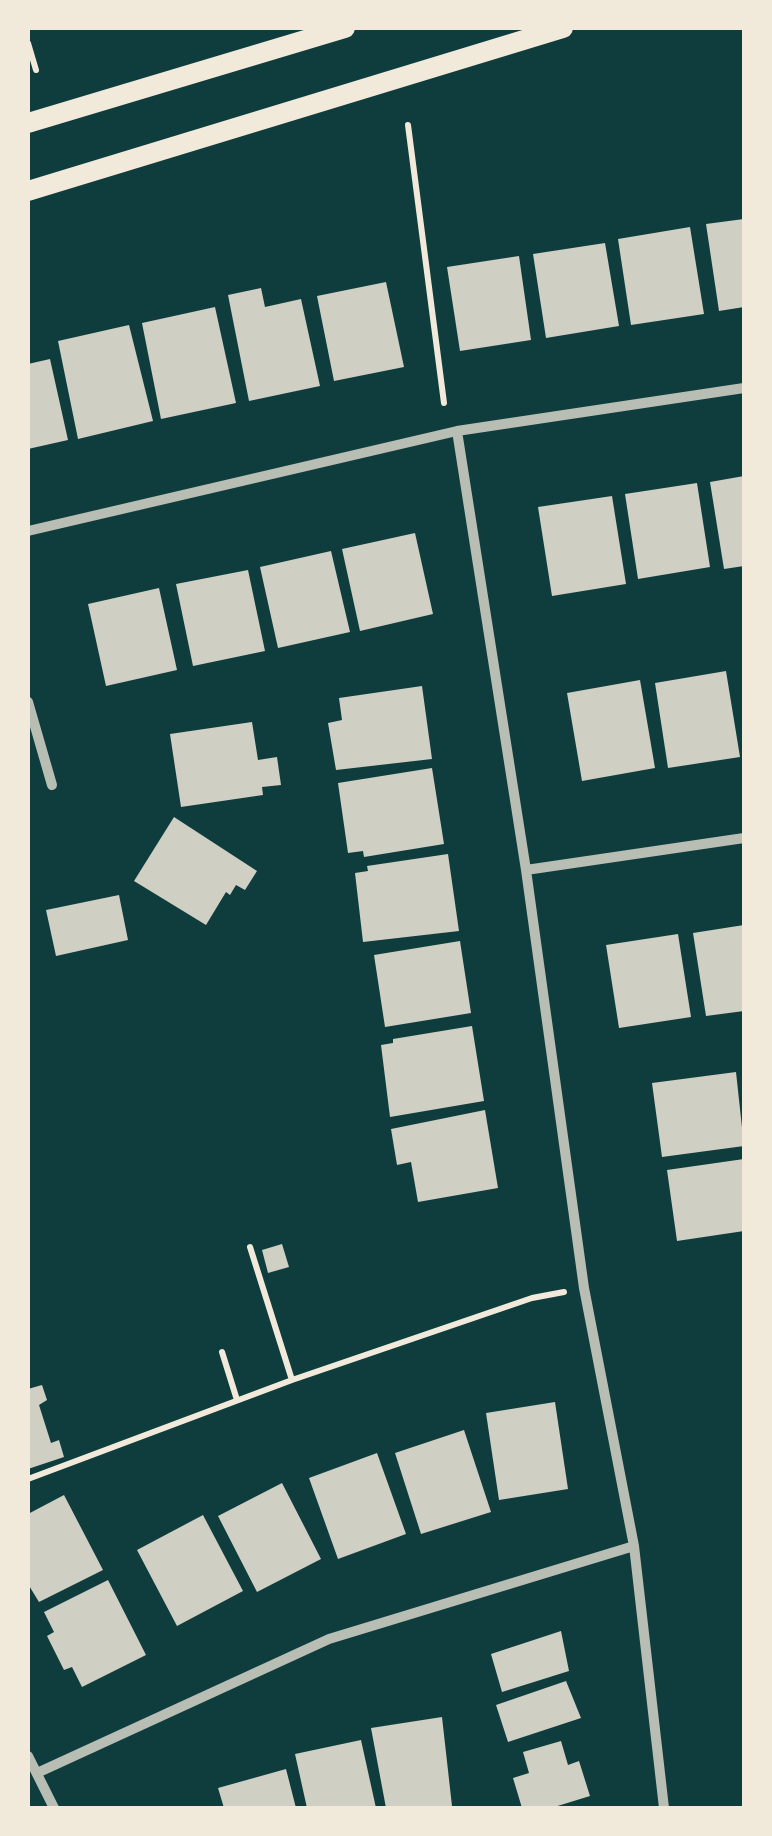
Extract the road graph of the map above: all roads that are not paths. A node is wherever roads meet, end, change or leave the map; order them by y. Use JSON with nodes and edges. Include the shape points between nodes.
{"nodes":[{"id":1,"x":345,"y":28,"type":"edge"},
{"id":2,"x":563,"y":28,"type":"edge"},
{"id":3,"x":28,"y":123,"type":"edge"},
{"id":4,"x":28,"y":190,"type":"edge"},
{"id":5,"x":744,"y":388,"type":"edge"},
{"id":6,"x":457,"y":432,"type":"junction"},
{"id":7,"x":28,"y":531,"type":"edge"},
{"id":8,"x":28,"y":702,"type":"edge"},
{"id":9,"x":52,"y":785,"type":"dead end"},
{"id":10,"x":744,"y":838,"type":"edge"},
{"id":11,"x":526,"y":870,"type":"junction"},
{"id":12,"x":634,"y":1546,"type":"junction"},
{"id":13,"x":28,"y":1756,"type":"edge"},
{"id":14,"x":37,"y":1773,"type":"junction"},
{"id":15,"x":54,"y":1808,"type":"edge"},
{"id":16,"x":664,"y":1808,"type":"edge"}],
"edges":[{"from":1,"to":3,"type":"main road"},
{"from":2,"to":4,"type":"main road"},
{"from":5,"to":6,"type":"street"},
{"from":6,"to":7,"type":"street"},
{"from":6,"to":11,"type":"street"},
{"from":8,"to":9,"type":"street"},
{"from":10,"to":11,"type":"street"},
{"from":11,"to":12,"type":"street","via":[[584,1288]]},
{"from":12,"to":14,"type":"street","via":[[329,1639]]},
{"from":12,"to":16,"type":"street"},
{"from":13,"to":14,"type":"street"},
{"from":14,"to":15,"type":"street"}]}
